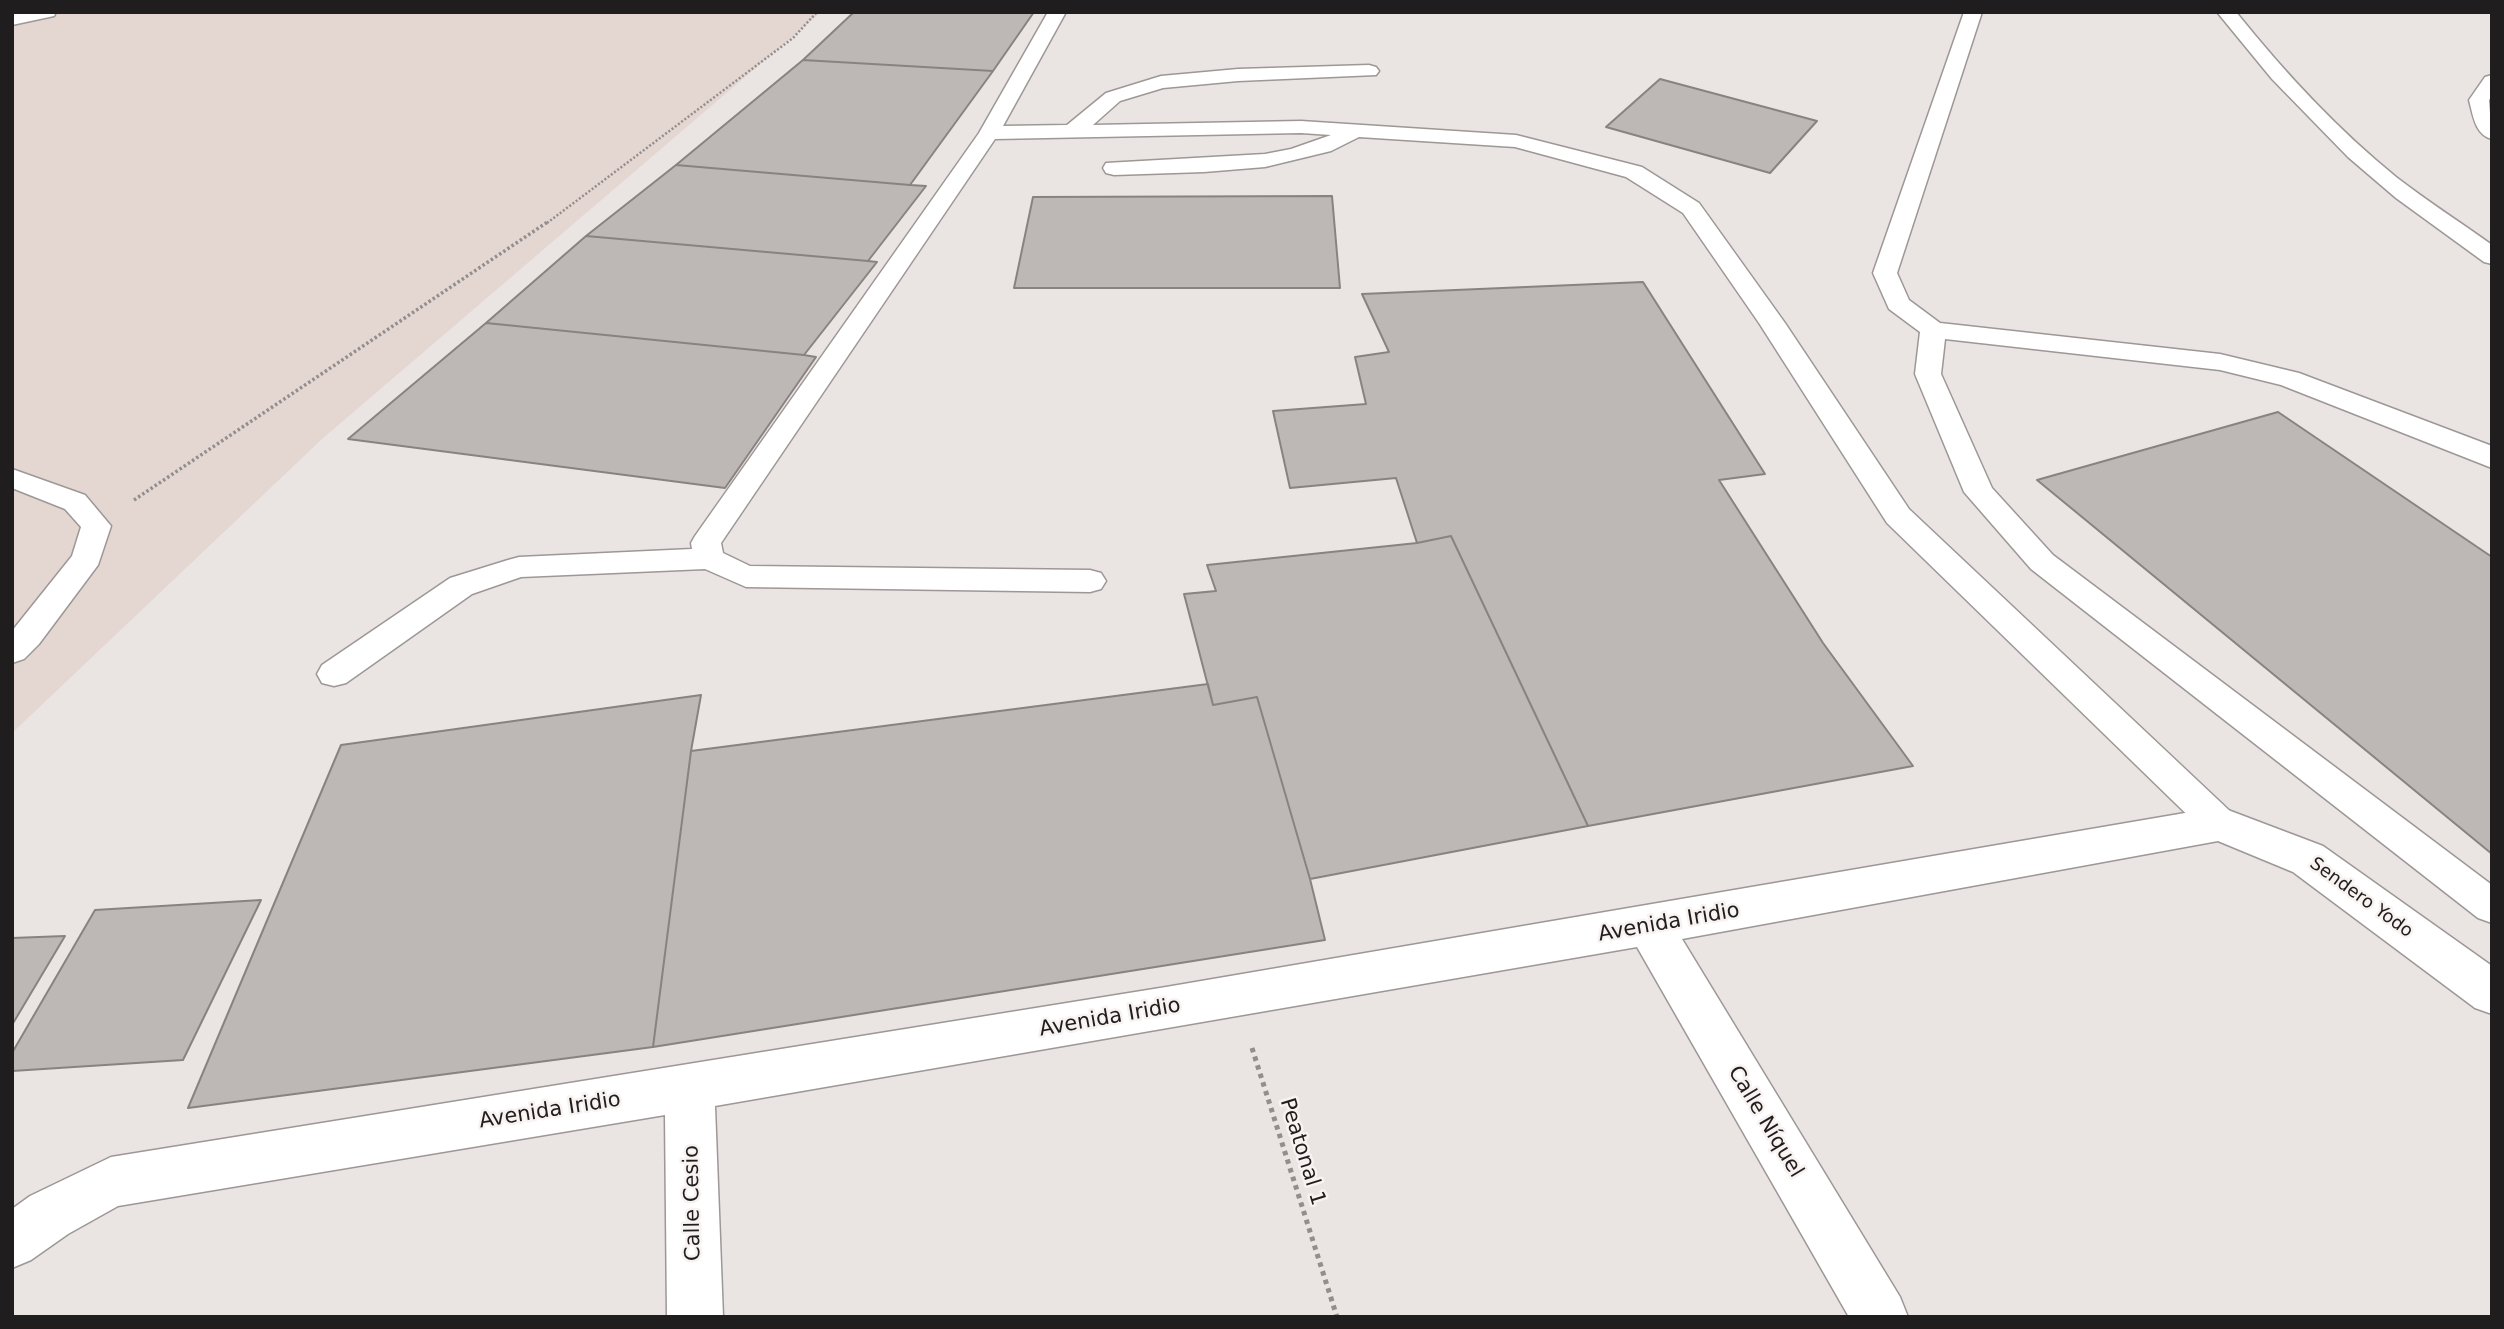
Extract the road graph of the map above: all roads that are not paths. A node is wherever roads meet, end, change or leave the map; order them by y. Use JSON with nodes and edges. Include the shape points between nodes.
{"nodes":[{"id":1,"x":47,"y":12,"type":"edge"},
{"id":2,"x":1056,"y":12,"type":"edge"},
{"id":3,"x":1973,"y":12,"type":"edge"},
{"id":4,"x":2226,"y":12,"type":"edge"},
{"id":5,"x":12,"y":19,"type":"edge"},
{"id":6,"x":1369,"y":71,"type":"dead end"},
{"id":7,"x":2492,"y":81,"type":"edge"},
{"id":8,"x":1358,"y":131,"type":"junction"},
{"id":9,"x":1072,"y":132,"type":"junction"},
{"id":10,"x":989,"y":133,"type":"junction"},
{"id":11,"x":2492,"y":133,"type":"edge"},
{"id":12,"x":1114,"y":168,"type":"dead end"},
{"id":13,"x":2492,"y":257,"type":"edge"},
{"id":14,"x":1933,"y":330,"type":"junction"},
{"id":15,"x":2492,"y":459,"type":"edge"},
{"id":16,"x":12,"y":478,"type":"edge"},
{"id":17,"x":709,"y":559,"type":"junction"},
{"id":18,"x":1090,"y":581,"type":"dead end"},
{"id":19,"x":12,"y":651,"type":"edge"},
{"id":20,"x":334,"y":674,"type":"dead end"},
{"id":21,"x":2220,"y":824,"type":"junction"},
{"id":22,"x":2492,"y":907,"type":"edge"},
{"id":23,"x":1650,"y":927,"type":"junction"},
{"id":24,"x":2492,"y":993,"type":"edge"},
{"id":25,"x":690,"y":1089,"type":"junction"},
{"id":26,"x":12,"y":1241,"type":"edge"},
{"id":27,"x":695,"y":1317,"type":"edge"},
{"id":28,"x":1880,"y":1317,"type":"edge"}],
"edges":[{"from":1,"to":5,"type":"lane"},
{"from":2,"to":10,"type":"lane"},
{"from":3,"to":14,"type":"lane","via":[[1885,273],[1898,303]]},
{"from":4,"to":13,"type":"lane","via":[[2307,104],[2378,172]]},
{"from":6,"to":9,"type":"lane","via":[[1161,82],[1113,97]]},
{"from":7,"to":11,"type":"lane","via":[[2479,100]]},
{"from":8,"to":9,"type":"lane","via":[[1301,127]]},
{"from":8,"to":12,"type":"lane","via":[[1325,148],[1245,162]]},
{"from":8,"to":21,"type":"lane","via":[[1516,141],[1634,172],[1691,208],[1898,516]]},
{"from":9,"to":10,"type":"lane"},
{"from":10,"to":17,"type":"lane","via":[[706,543]]},
{"from":14,"to":15,"type":"lane","via":[[2220,362],[2290,379]]},
{"from":14,"to":22,"type":"lane","via":[[1928,374],[1979,492],[2042,562]]},
{"from":16,"to":19,"type":"lane","via":[[75,502],[96,526],[87,558]]},
{"from":17,"to":18,"type":"lane","via":[[746,576]]},
{"from":17,"to":20,"type":"lane","via":[[519,567],[461,586]]},
{"from":21,"to":23,"type":"street","name":"Avenida Iridio"},
{"from":21,"to":24,"type":"street","name":"Sendero Yodo","via":[[2308,859]]},
{"from":23,"to":25,"type":"street","name":"Avenida Iridio"},
{"from":23,"to":28,"type":"street","name":"Calle Níquel"},
{"from":25,"to":26,"type":"street","name":"Avenida Iridio","via":[[111,1182]]},
{"from":25,"to":27,"type":"street","name":"Calle Cesio"}]}
